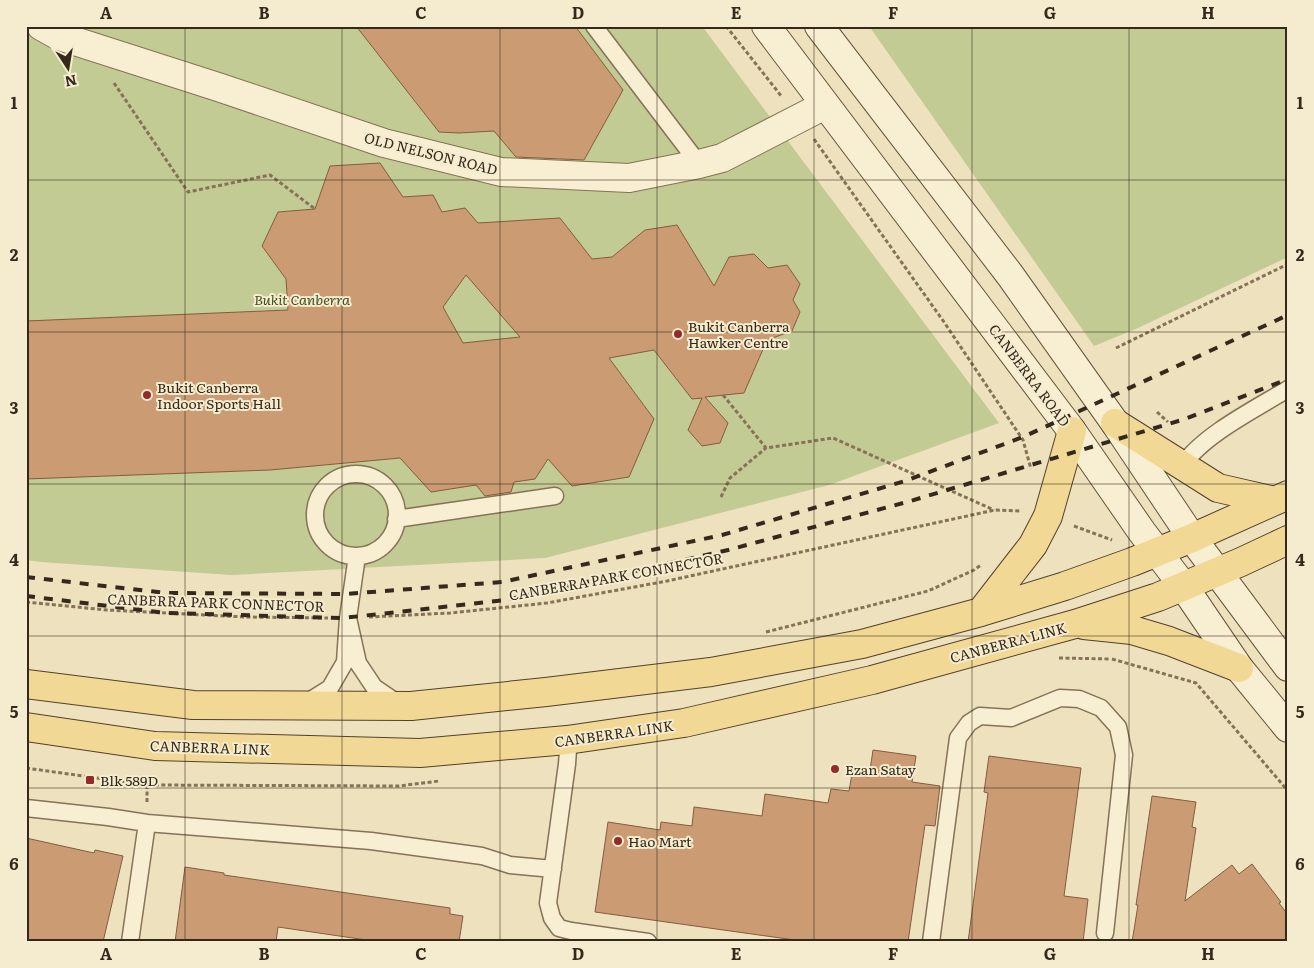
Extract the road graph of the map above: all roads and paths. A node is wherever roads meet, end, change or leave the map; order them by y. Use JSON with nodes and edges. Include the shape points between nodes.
{"nodes":[{"id":1,"x":40,"y":26,"type":"edge"},
{"id":2,"x":594,"y":26,"type":"edge"},
{"id":3,"x":726,"y":26,"type":"edge"},
{"id":4,"x":766,"y":26,"type":"edge"},
{"id":5,"x":819,"y":26,"type":"edge"},
{"id":6,"x":90,"y":46,"type":"junction"},
{"id":7,"x":825,"y":105,"type":"junction"},
{"id":8,"x":799,"y":118,"type":"junction"},
{"id":9,"x":699,"y":164,"type":"junction"},
{"id":10,"x":315,"y":209,"type":"dead end"},
{"id":11,"x":1288,"y":264,"type":"edge"},
{"id":12,"x":1116,"y":348,"type":"dead end"},
{"id":13,"x":1288,"y":389,"type":"edge"},
{"id":14,"x":723,"y":395,"type":"dead end"},
{"id":15,"x":1115,"y":424,"type":"junction"},
{"id":16,"x":1072,"y":431,"type":"junction"},
{"id":17,"x":766,"y":448,"type":"junction"},
{"id":18,"x":1182,"y":466,"type":"junction"},
{"id":19,"x":1032,"y":470,"type":"dead end"},
{"id":20,"x":554,"y":496,"type":"dead end"},
{"id":21,"x":721,"y":498,"type":"dead end"},
{"id":22,"x":1281,"y":498,"type":"edge"},
{"id":23,"x":1023,"y":503,"type":"dead end"},
{"id":24,"x":396,"y":519,"type":"junction"},
{"id":25,"x":1016,"y":519,"type":"dead end"},
{"id":26,"x":1192,"y":538,"type":"junction"},
{"id":27,"x":1288,"y":540,"type":"edge"},
{"id":28,"x":1157,"y":552,"type":"junction"},
{"id":29,"x":357,"y":556,"type":"junction"},
{"id":30,"x":987,"y":559,"type":"dead end"},
{"id":31,"x":1217,"y":572,"type":"junction"},
{"id":32,"x":1184,"y":587,"type":"junction"},
{"id":33,"x":26,"y":602,"type":"edge"},
{"id":34,"x":981,"y":612,"type":"junction"},
{"id":35,"x":348,"y":618,"type":"junction"},
{"id":36,"x":1075,"y":624,"type":"junction"},
{"id":37,"x":1132,"y":630,"type":"junction"},
{"id":38,"x":758,"y":634,"type":"dead end"},
{"id":39,"x":1288,"y":667,"type":"edge"},
{"id":40,"x":1239,"y":668,"type":"junction"},
{"id":41,"x":26,"y":684,"type":"edge"},
{"id":42,"x":302,"y":706,"type":"junction"},
{"id":43,"x":401,"y":706,"type":"junction"},
{"id":44,"x":26,"y":727,"type":"edge"},
{"id":45,"x":1288,"y":728,"type":"edge"},
{"id":46,"x":568,"y":740,"type":"junction"},
{"id":47,"x":1288,"y":790,"type":"edge"},
{"id":48,"x":26,"y":808,"type":"edge"},
{"id":49,"x":147,"y":823,"type":"junction"},
{"id":50,"x":553,"y":869,"type":"junction"},
{"id":51,"x":1105,"y":933,"type":"dead end"},
{"id":52,"x":130,"y":942,"type":"edge"},
{"id":53,"x":648,"y":942,"type":"edge"},
{"id":54,"x":931,"y":942,"type":"edge"}],
"edges":[{"from":1,"to":6,"type":"main road","name":"OLD NELSON ROAD"},
{"from":2,"to":9,"type":"lane"},
{"from":3,"to":8,"type":"path"},
{"from":4,"to":7,"type":"main road","name":"CANBERRA ROAD"},
{"from":5,"to":15,"type":"main road","via":[[1010,275]]},
{"from":6,"to":9,"type":"main road","name":"OLD NELSON ROAD","via":[[384,143],[501,172],[629,178]]},
{"from":6,"to":10,"type":"path","via":[[188,192],[270,175]]},
{"from":7,"to":8,"type":"main road","name":"OLD NELSON ROAD"},
{"from":7,"to":16,"type":"main road","name":"CANBERRA ROAD"},
{"from":8,"to":9,"type":"main road","name":"OLD NELSON ROAD","via":[[722,158]]},
{"from":8,"to":19,"type":"path","via":[[944,322],[1023,440]]},
{"from":11,"to":12,"type":"path"},
{"from":13,"to":18,"type":"lane","via":[[1222,429],[1188,456]]},
{"from":14,"to":17,"type":"path"},
{"from":15,"to":18,"type":"main road"},
{"from":15,"to":26,"type":"main road"},
{"from":16,"to":28,"type":"main road","name":"CANBERRA ROAD"},
{"from":16,"to":34,"type":"main road","via":[[1048,516],[1034,545]]},
{"from":17,"to":21,"type":"path","via":[[730,478]]},
{"from":17,"to":35,"type":"path","name":"CANBERRA PARK CONNECTOR","via":[[833,438],[995,510],[667,582],[547,603],[450,613]]},
{"from":18,"to":22,"type":"main road","via":[[1218,488]]},
{"from":20,"to":24,"type":"lane"},
{"from":22,"to":26,"type":"main road"},
{"from":23,"to":25,"type":"path"},
{"from":24,"to":29,"type":"lane","via":[[386,542],[376,550]]},
{"from":24,"to":29,"type":"lane","via":[[396,506],[391,494],[372,477],[345,475],[332,481],[316,503],[318,530],[325,542],[336,550]]},
{"from":26,"to":28,"type":"main road"},
{"from":26,"to":31,"type":"main road"},
{"from":27,"to":31,"type":"main road","name":"CANBERRA LINK"},
{"from":28,"to":32,"type":"main road","name":"CANBERRA ROAD"},
{"from":28,"to":34,"type":"main road"},
{"from":29,"to":35,"type":"lane"},
{"from":30,"to":38,"type":"path","via":[[974,570],[928,591]]},
{"from":31,"to":32,"type":"main road","name":"CANBERRA LINK"},
{"from":31,"to":39,"type":"main road"},
{"from":32,"to":36,"type":"main road","name":"CANBERRA LINK"},
{"from":32,"to":40,"type":"main road","name":"CANBERRA ROAD"},
{"from":33,"to":35,"type":"path","name":"CANBERRA PARK CONNECTOR","via":[[245,617]]},
{"from":34,"to":43,"type":"main road","via":[[862,644],[711,672]]},
{"from":35,"to":42,"type":"lane","via":[[345,662],[330,688]]},
{"from":35,"to":43,"type":"lane","via":[[358,663],[374,687]]},
{"from":36,"to":37,"type":"main road"},
{"from":36,"to":46,"type":"main road","name":"CANBERRA LINK","via":[[872,680],[684,723]]},
{"from":37,"to":40,"type":"main road"},
{"from":37,"to":47,"type":"path","via":[[1115,648],[1111,659],[1196,683]]},
{"from":40,"to":45,"type":"main road","name":"CANBERRA ROAD"},
{"from":41,"to":42,"type":"main road","via":[[193,705]]},
{"from":42,"to":43,"type":"main road"},
{"from":44,"to":46,"type":"main road","name":"CANBERRA LINK","via":[[155,746],[420,753]]},
{"from":46,"to":50,"type":"lane"},
{"from":48,"to":49,"type":"lane"},
{"from":49,"to":50,"type":"lane","via":[[372,842]]},
{"from":49,"to":52,"type":"lane"},
{"from":50,"to":53,"type":"lane","via":[[548,903],[559,928]]},
{"from":51,"to":54,"type":"lane","via":[[1124,756],[1118,728],[1101,708],[1080,699],[1060,698],[1011,718],[980,716],[969,723],[958,738]]}]}
